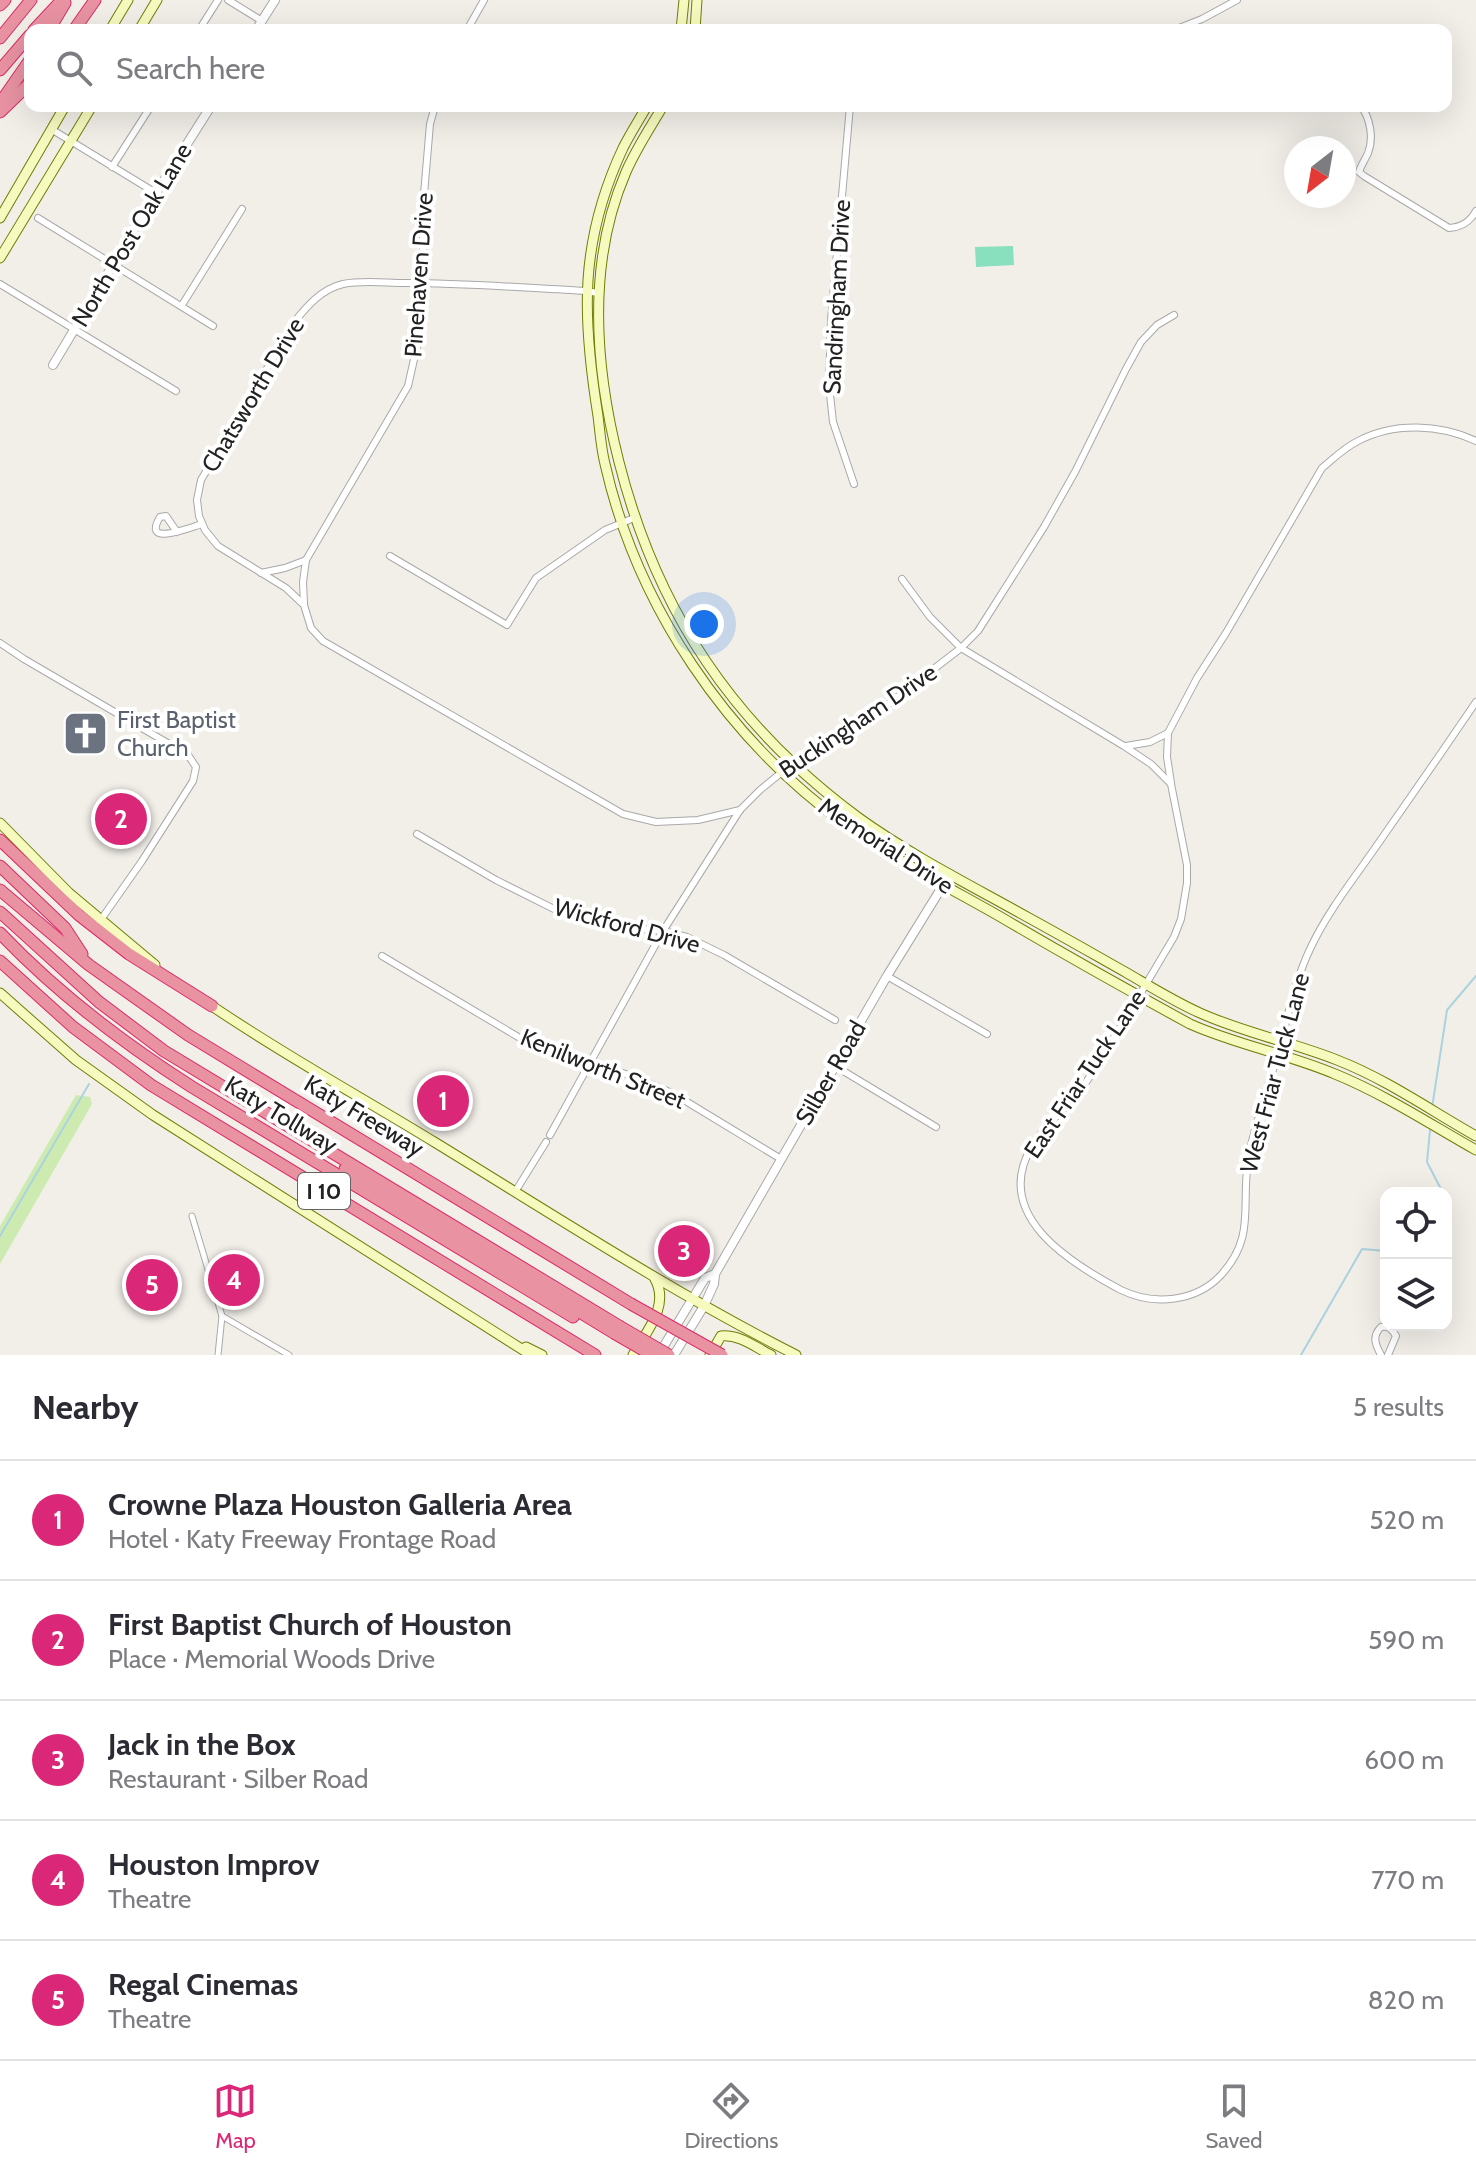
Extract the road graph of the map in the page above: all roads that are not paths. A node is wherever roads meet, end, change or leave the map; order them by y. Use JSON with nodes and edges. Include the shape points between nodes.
{"nodes":[{"id":1,"x":5,"y":0,"type":"edge"},
{"id":2,"x":31,"y":0,"type":"edge"},
{"id":3,"x":65,"y":0,"type":"edge"},
{"id":4,"x":95,"y":0,"type":"edge"},
{"id":5,"x":128,"y":0,"type":"edge"},
{"id":6,"x":157,"y":0,"type":"edge"},
{"id":7,"x":218,"y":0,"type":"edge"},
{"id":8,"x":228,"y":0,"type":"edge"},
{"id":9,"x":275,"y":0,"type":"edge"},
{"id":10,"x":484,"y":0,"type":"edge"},
{"id":11,"x":684,"y":0,"type":"edge"},
{"id":12,"x":697,"y":0,"type":"edge"},
{"id":13,"x":1237,"y":0,"type":"edge"},
{"id":14,"x":0,"y":5,"type":"edge"},
{"id":15,"x":262,"y":21,"type":"junction"},
{"id":16,"x":40,"y":24,"type":"edge"},
{"id":17,"x":52,"y":24,"type":"edge"},
{"id":18,"x":78,"y":24,"type":"edge"},
{"id":19,"x":114,"y":24,"type":"edge"},
{"id":20,"x":143,"y":24,"type":"edge"},
{"id":21,"x":203,"y":24,"type":"edge"},
{"id":22,"x":260,"y":24,"type":"edge"},
{"id":23,"x":470,"y":24,"type":"edge"},
{"id":24,"x":682,"y":24,"type":"edge"},
{"id":25,"x":695,"y":24,"type":"edge"},
{"id":26,"x":1189,"y":24,"type":"edge"},
{"id":27,"x":0,"y":38,"type":"edge"},
{"id":28,"x":24,"y":42,"type":"edge"},
{"id":29,"x":24,"y":69,"type":"edge"},
{"id":30,"x":0,"y":70,"type":"edge"},
{"id":31,"x":24,"y":89,"type":"edge"},
{"id":32,"x":0,"y":103,"type":"edge"},
{"id":33,"x":0,"y":112,"type":"edge"},
{"id":34,"x":61,"y":112,"type":"edge"},
{"id":35,"x":88,"y":112,"type":"edge"},
{"id":36,"x":147,"y":112,"type":"edge"},
{"id":37,"x":207,"y":112,"type":"edge"},
{"id":38,"x":433,"y":112,"type":"edge"},
{"id":39,"x":644,"y":112,"type":"edge"},
{"id":40,"x":660,"y":112,"type":"edge"},
{"id":41,"x":849,"y":112,"type":"edge"},
{"id":42,"x":1364,"y":112,"type":"edge"},
{"id":43,"x":51,"y":129,"type":"junction"},
{"id":44,"x":70,"y":140,"type":"junction"},
{"id":45,"x":112,"y":167,"type":"junction"},
{"id":46,"x":606,"y":189,"type":"junction"},
{"id":47,"x":156,"y":193,"type":"junction"},
{"id":48,"x":618,"y":193,"type":"junction"},
{"id":49,"x":1425,"y":200,"type":"dead end"},
{"id":50,"x":242,"y":209,"type":"dead end"},
{"id":51,"x":1420,"y":210,"type":"junction"},
{"id":52,"x":1476,"y":211,"type":"edge"},
{"id":53,"x":0,"y":218,"type":"edge"},
{"id":54,"x":38,"y":218,"type":"dead end"},
{"id":55,"x":0,"y":258,"type":"edge"},
{"id":56,"x":115,"y":265,"type":"junction"},
{"id":57,"x":423,"y":283,"type":"junction"},
{"id":58,"x":0,"y":284,"type":"edge"},
{"id":59,"x":586,"y":291,"type":"junction"},
{"id":60,"x":598,"y":293,"type":"junction"},
{"id":61,"x":182,"y":305,"type":"junction"},
{"id":62,"x":1174,"y":315,"type":"dead end"},
{"id":63,"x":213,"y":326,"type":"dead end"},
{"id":64,"x":74,"y":330,"type":"junction"},
{"id":65,"x":53,"y":365,"type":"dead end"},
{"id":66,"x":176,"y":391,"type":"dead end"},
{"id":67,"x":1476,"y":441,"type":"edge"},
{"id":68,"x":854,"y":484,"type":"dead end"},
{"id":69,"x":634,"y":518,"type":"junction"},
{"id":70,"x":622,"y":522,"type":"junction"},
{"id":71,"x":202,"y":524,"type":"junction"},
{"id":72,"x":177,"y":532,"type":"dead end"},
{"id":73,"x":390,"y":556,"type":"dead end"},
{"id":74,"x":306,"y":560,"type":"junction"},
{"id":75,"x":261,"y":573,"type":"junction"},
{"id":76,"x":902,"y":579,"type":"dead end"},
{"id":77,"x":304,"y":605,"type":"junction"},
{"id":78,"x":0,"y":643,"type":"edge"},
{"id":79,"x":696,"y":648,"type":"junction"},
{"id":80,"x":961,"y":648,"type":"junction"},
{"id":81,"x":685,"y":655,"type":"junction"},
{"id":82,"x":1476,"y":702,"type":"edge"},
{"id":83,"x":1168,"y":733,"type":"junction"},
{"id":84,"x":1124,"y":746,"type":"junction"},
{"id":85,"x":792,"y":764,"type":"junction"},
{"id":86,"x":782,"y":772,"type":"junction"},
{"id":87,"x":1171,"y":784,"type":"junction"},
{"id":88,"x":740,"y":810,"type":"junction"},
{"id":89,"x":0,"y":823,"type":"edge"},
{"id":90,"x":417,"y":834,"type":"dead end"},
{"id":91,"x":0,"y":840,"type":"edge"},
{"id":92,"x":0,"y":866,"type":"edge"},
{"id":93,"x":950,"y":874,"type":"junction"},
{"id":94,"x":944,"y":885,"type":"junction"},
{"id":95,"x":0,"y":890,"type":"edge"},
{"id":96,"x":0,"y":912,"type":"edge"},
{"id":97,"x":0,"y":920,"type":"edge"},
{"id":98,"x":100,"y":921,"type":"junction"},
{"id":99,"x":663,"y":931,"type":"junction"},
{"id":100,"x":0,"y":933,"type":"edge"},
{"id":101,"x":1069,"y":940,"type":"junction"},
{"id":102,"x":1062,"y":952,"type":"junction"},
{"id":103,"x":382,"y":956,"type":"dead end"},
{"id":104,"x":0,"y":961,"type":"edge"},
{"id":105,"x":89,"y":965,"type":"junction"},
{"id":106,"x":887,"y":976,"type":"junction"},
{"id":107,"x":1146,"y":984,"type":"junction"},
{"id":108,"x":0,"y":993,"type":"edge"},
{"id":109,"x":1139,"y":996,"type":"junction"},
{"id":110,"x":212,"y":1006,"type":"junction"},
{"id":111,"x":835,"y":1020,"type":"dead end"},
{"id":112,"x":987,"y":1034,"type":"dead end"},
{"id":113,"x":1281,"y":1041,"type":"junction"},
{"id":114,"x":1277,"y":1055,"type":"junction"},
{"id":115,"x":591,"y":1062,"type":"junction"},
{"id":116,"x":835,"y":1066,"type":"junction"},
{"id":117,"x":209,"y":1083,"type":"junction"},
{"id":118,"x":936,"y":1127,"type":"dead end"},
{"id":119,"x":550,"y":1135,"type":"dead end"},
{"id":120,"x":1476,"y":1136,"type":"edge"},
{"id":121,"x":546,"y":1142,"type":"dead end"},
{"id":122,"x":1476,"y":1150,"type":"edge"},
{"id":123,"x":781,"y":1159,"type":"junction"},
{"id":124,"x":515,"y":1192,"type":"junction"},
{"id":125,"x":192,"y":1216,"type":"dead end"},
{"id":126,"x":715,"y":1274,"type":"junction"},
{"id":127,"x":654,"y":1276,"type":"junction"},
{"id":128,"x":692,"y":1299,"type":"junction"},
{"id":129,"x":1158,"y":1299,"type":"joint"},
{"id":130,"x":704,"y":1306,"type":"junction"},
{"id":131,"x":222,"y":1316,"type":"junction"},
{"id":132,"x":491,"y":1330,"type":"junction"},
{"id":133,"x":615,"y":1333,"type":"junction"},
{"id":134,"x":218,"y":1355,"type":"edge"},
{"id":135,"x":289,"y":1355,"type":"edge"},
{"id":136,"x":531,"y":1355,"type":"edge"},
{"id":137,"x":542,"y":1355,"type":"edge"},
{"id":138,"x":595,"y":1355,"type":"edge"},
{"id":139,"x":633,"y":1355,"type":"edge"},
{"id":140,"x":641,"y":1355,"type":"edge"},
{"id":141,"x":652,"y":1355,"type":"edge"},
{"id":142,"x":659,"y":1355,"type":"edge"},
{"id":143,"x":672,"y":1355,"type":"edge"},
{"id":144,"x":710,"y":1355,"type":"edge"},
{"id":145,"x":722,"y":1355,"type":"edge"},
{"id":146,"x":771,"y":1355,"type":"edge"},
{"id":147,"x":796,"y":1355,"type":"edge"},
{"id":148,"x":1381,"y":1355,"type":"edge"},
{"id":149,"x":1388,"y":1355,"type":"edge"}],
"edges":[{"from":1,"to":14,"type":"highway"},
{"from":2,"to":27,"type":"highway"},
{"from":3,"to":16,"type":"highway"},
{"from":3,"to":17,"type":"highway"},
{"from":4,"to":18,"type":"highway"},
{"from":5,"to":19,"type":"main road"},
{"from":6,"to":20,"type":"main road"},
{"from":7,"to":21,"type":"street"},
{"from":8,"to":15,"type":"street"},
{"from":9,"to":15,"type":"street"},
{"from":10,"to":23,"type":"street"},
{"from":11,"to":24,"type":"main road"},
{"from":12,"to":25,"type":"main road"},
{"from":13,"to":26,"type":"street"},
{"from":15,"to":22,"type":"street"},
{"from":28,"to":30,"type":"highway"},
{"from":29,"to":32,"type":"highway"},
{"from":31,"to":33,"type":"highway"},
{"from":34,"to":43,"type":"main road"},
{"from":35,"to":44,"type":"main road"},
{"from":36,"to":45,"type":"street"},
{"from":37,"to":47,"type":"street","name":"North Post Oak Lane"},
{"from":38,"to":57,"type":"street","name":"Pinehaven Drive","via":[[423,206]]},
{"from":39,"to":46,"type":"main road","name":"Memorial Drive"},
{"from":40,"to":48,"type":"main road","name":"Memorial Drive"},
{"from":41,"to":68,"type":"street","name":"Sandringham Drive","via":[[829,385],[833,422]]},
{"from":42,"to":51,"type":"street","via":[[1369,151],[1359,172]]},
{"from":43,"to":44,"type":"street"},
{"from":43,"to":53,"type":"main road"},
{"from":44,"to":45,"type":"street"},
{"from":44,"to":55,"type":"main road"},
{"from":45,"to":47,"type":"street"},
{"from":46,"to":48,"type":"main road"},
{"from":46,"to":59,"type":"main road","name":"Memorial Drive","via":[[590,249]]},
{"from":47,"to":56,"type":"street","name":"North Post Oak Lane"},
{"from":48,"to":60,"type":"main road","name":"Memorial Drive"},
{"from":49,"to":51,"type":"street"},
{"from":50,"to":61,"type":"street"},
{"from":51,"to":52,"type":"street","via":[[1449,228],[1466,223]]},
{"from":54,"to":56,"type":"street"},
{"from":56,"to":61,"type":"street"},
{"from":56,"to":64,"type":"street","name":"North Post Oak Lane"},
{"from":57,"to":59,"type":"street","name":"Chatsworth Drive"},
{"from":57,"to":71,"type":"street","name":"Chatsworth Drive","via":[[341,285],[311,302],[201,480],[197,500]]},
{"from":57,"to":74,"type":"street","name":"Pinehaven Drive","via":[[408,386]]},
{"from":58,"to":64,"type":"street"},
{"from":59,"to":60,"type":"street","name":"Chatsworth Drive"},
{"from":59,"to":70,"type":"main road","name":"Memorial Drive","via":[[591,375],[605,464]]},
{"from":60,"to":69,"type":"main road","name":"Memorial Drive","via":[[610,427]]},
{"from":61,"to":63,"type":"street"},
{"from":62,"to":80,"type":"street","name":"Buckingham Drive","via":[[1141,342],[1044,527],[978,631]]},
{"from":64,"to":65,"type":"street","name":"North Post Oak Lane"},
{"from":64,"to":66,"type":"street"},
{"from":67,"to":83,"type":"street","name":"East Friar Tuck Lane","via":[[1428,427],[1393,429],[1360,440],[1322,468]]},
{"from":69,"to":70,"type":"street"},
{"from":69,"to":79,"type":"main road","name":"Memorial Drive"},
{"from":70,"to":73,"type":"street","via":[[536,578],[507,625]]},
{"from":70,"to":81,"type":"main road","name":"Memorial Drive","via":[[653,597]]},
{"from":71,"to":72,"type":"street"},
{"from":71,"to":75,"type":"street","via":[[218,546]]},
{"from":74,"to":75,"type":"street"},
{"from":74,"to":77,"type":"street","name":"Pinehaven Drive"},
{"from":75,"to":77,"type":"street"},
{"from":76,"to":80,"type":"street"},
{"from":77,"to":88,"type":"street","via":[[311,628],[323,641],[623,814],[656,822]]},
{"from":78,"to":98,"type":"street","via":[[188,755],[196,767],[193,781]]},
{"from":79,"to":81,"type":"main road"},
{"from":79,"to":85,"type":"main road","name":"Memorial Drive","via":[[734,702]]},
{"from":80,"to":84,"type":"street"},
{"from":80,"to":85,"type":"street","name":"Buckingham Drive","via":[[874,715]]},
{"from":81,"to":86,"type":"main road","name":"Memorial Drive","via":[[726,712]]},
{"from":82,"to":113,"type":"street","name":"West Friar Tuck Lane","via":[[1312,943]]},
{"from":83,"to":84,"type":"street"},
{"from":83,"to":87,"type":"street","name":"East Friar Tuck Lane"},
{"from":84,"to":87,"type":"street"},
{"from":85,"to":86,"type":"street","name":"Buckingham Drive"},
{"from":85,"to":93,"type":"main road","name":"Memorial Drive","via":[[862,820]]},
{"from":86,"to":88,"type":"street","name":"Buckingham Drive"},
{"from":86,"to":94,"type":"main road","name":"Memorial Drive","via":[[842,822]]},
{"from":87,"to":107,"type":"street","name":"East Friar Tuck Lane","via":[[1186,850],[1187,883],[1174,937]]},
{"from":88,"to":99,"type":"street","name":"Buckingham Drive"},
{"from":89,"to":98,"type":"main road"},
{"from":90,"to":99,"type":"street","name":"Wickford Drive","via":[[564,914],[610,926]]},
{"from":91,"to":110,"type":"highway","via":[[117,945]]},
{"from":92,"to":105,"type":"highway","via":[[65,928]]},
{"from":93,"to":94,"type":"street","name":"Silber Road"},
{"from":93,"to":101,"type":"main road","name":"Memorial Drive"},
{"from":94,"to":102,"type":"main road","name":"Memorial Drive"},
{"from":94,"to":106,"type":"street","name":"Silber Road"},
{"from":95,"to":105,"type":"highway","name":"Katy Freeway","number":"I 10"},
{"from":96,"to":117,"type":"highway","via":[[99,1002]]},
{"from":97,"to":117,"type":"highway","via":[[106,1017]]},
{"from":98,"to":110,"type":"main road"},
{"from":99,"to":111,"type":"street","name":"Wickford Drive","via":[[724,955]]},
{"from":99,"to":115,"type":"street","name":"Buckingham Drive"},
{"from":100,"to":133,"type":"highway","name":"Katy Tollway","via":[[94,1019],[170,1073],[531,1293]]},
{"from":101,"to":102,"type":"main road"},
{"from":101,"to":107,"type":"main road","name":"Memorial Drive"},
{"from":102,"to":109,"type":"main road","name":"Memorial Drive"},
{"from":103,"to":115,"type":"street","name":"Kenilworth Street","via":[[525,1041]]},
{"from":104,"to":138,"type":"highway","number":"I 10","via":[[73,1027],[151,1085]]},
{"from":105,"to":145,"type":"highway","name":"Katy Freeway","number":"I 10","bridge":true,"via":[[202,1043]]},
{"from":106,"to":112,"type":"street"},
{"from":106,"to":116,"type":"street","name":"Silber Road"},
{"from":107,"to":109,"type":"street","name":"East Friar Tuck Lane"},
{"from":107,"to":113,"type":"main road","name":"Memorial Drive","via":[[1198,1013]]},
{"from":108,"to":132,"type":"main road","via":[[76,1060],[142,1107]]},
{"from":109,"to":114,"type":"main road","name":"Memorial Drive","via":[[1213,1035]]},
{"from":109,"to":129,"type":"street","name":"East Friar Tuck Lane","via":[[1080,1090],[1031,1148],[1021,1195],[1048,1242],[1124,1291]]},
{"from":110,"to":124,"type":"main road"},
{"from":113,"to":114,"type":"street","name":"West Friar Tuck Lane"},
{"from":113,"to":120,"type":"main road","name":"Memorial Drive","via":[[1339,1060]]},
{"from":114,"to":122,"type":"main road","name":"Memorial Drive","via":[[1336,1074]]},
{"from":114,"to":129,"type":"street","name":"West Friar Tuck Lane","via":[[1248,1160],[1241,1245],[1212,1284],[1191,1295]]},
{"from":115,"to":119,"type":"street","name":"Buckingham Drive"},
{"from":115,"to":123,"type":"street","name":"Kenilworth Street","via":[[674,1094]]},
{"from":116,"to":118,"type":"street"},
{"from":116,"to":123,"type":"street","name":"Silber Road"},
{"from":117,"to":133,"type":"highway"},
{"from":121,"to":124,"type":"street"},
{"from":123,"to":126,"type":"street","name":"Silber Road"},
{"from":124,"to":127,"type":"main road"},
{"from":125,"to":131,"type":"street"},
{"from":126,"to":128,"type":"street","name":"Silber Road","via":[[705,1278]]},
{"from":126,"to":130,"type":"street","name":"Silber Road"},
{"from":127,"to":128,"type":"main road"},
{"from":127,"to":139,"type":"main road","via":[[659,1309]]},
{"from":128,"to":130,"type":"main road"},
{"from":128,"to":142,"type":"street","name":"Silber Road"},
{"from":130,"to":143,"type":"street","name":"Silber Road"},
{"from":130,"to":147,"type":"main road"},
{"from":131,"to":134,"type":"street"},
{"from":131,"to":135,"type":"street"},
{"from":132,"to":136,"type":"main road"},
{"from":132,"to":137,"type":"main road"},
{"from":133,"to":140,"type":"highway","name":"Katy Tollway","bridge":true},
{"from":133,"to":141,"type":"highway","bridge":true},
{"from":133,"to":143,"type":"highway","bridge":true},
{"from":144,"to":146,"type":"main road","via":[[721,1336],[732,1336]]},
{"from":148,"to":149,"type":"street","via":[[1374,1338],[1387,1326],[1396,1336]]}]}
